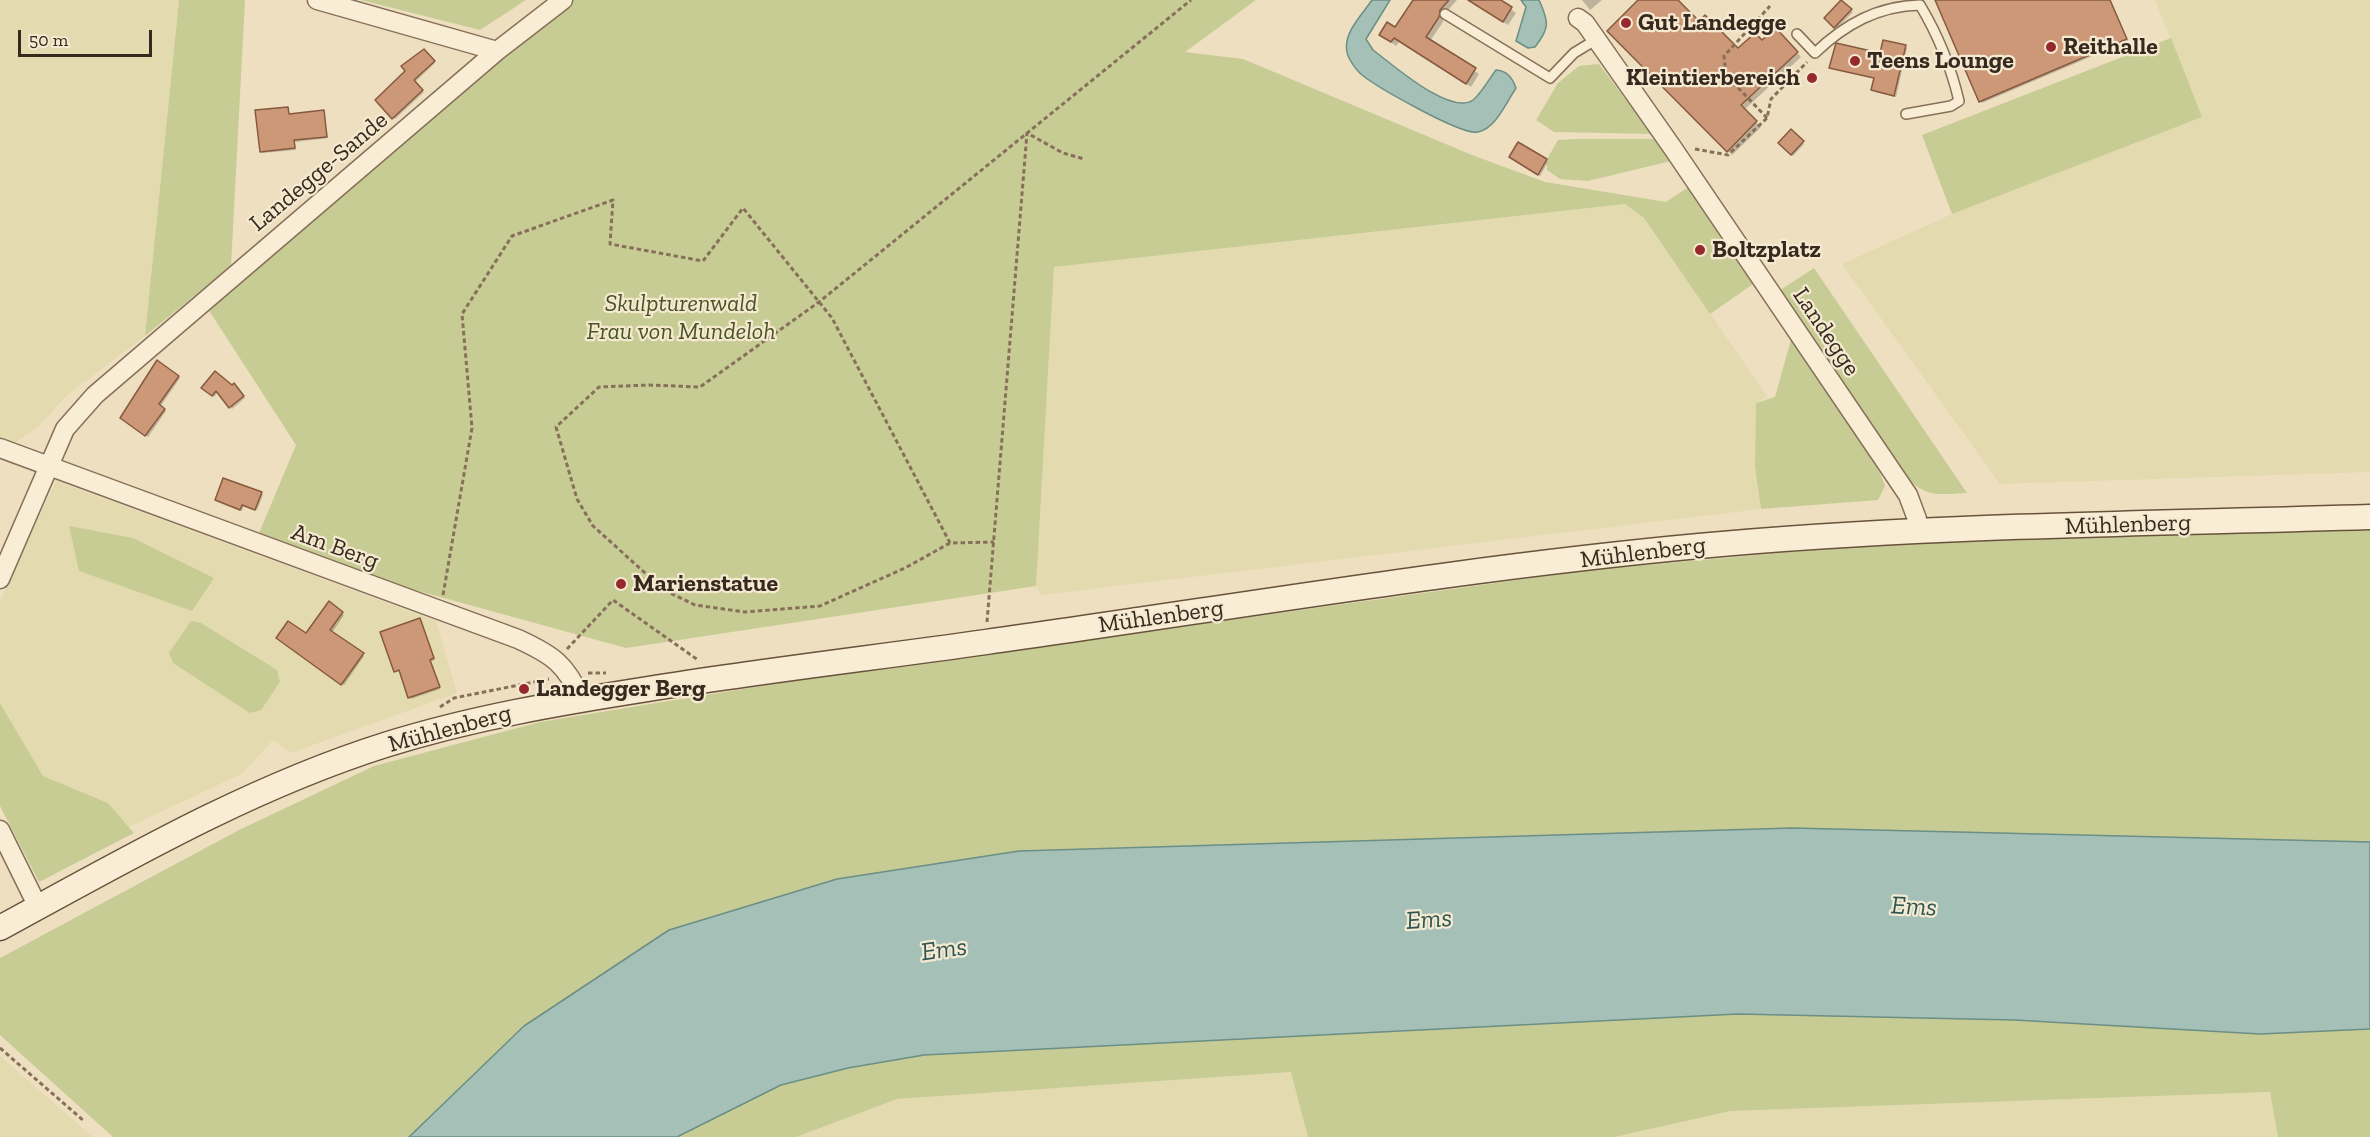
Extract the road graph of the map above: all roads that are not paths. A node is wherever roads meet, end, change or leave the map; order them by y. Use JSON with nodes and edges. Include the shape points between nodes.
{"nodes":[{"id":1,"x":317,"y":0,"type":"edge"},
{"id":2,"x":563,"y":0,"type":"edge"},
{"id":3,"x":1445,"y":15,"type":"dead end"},
{"id":4,"x":1578,"y":18,"type":"dead end"},
{"id":5,"x":1797,"y":34,"type":"dead end"},
{"id":6,"x":1597,"y":39,"type":"junction"},
{"id":7,"x":497,"y":51,"type":"junction"},
{"id":8,"x":1905,"y":114,"type":"dead end"},
{"id":9,"x":0,"y":448,"type":"edge"},
{"id":10,"x":50,"y":467,"type":"junction"},
{"id":11,"x":2370,"y":517,"type":"edge"},
{"id":12,"x":1917,"y":532,"type":"junction"},
{"id":13,"x":0,"y":579,"type":"edge"},
{"id":14,"x":582,"y":700,"type":"junction"},
{"id":15,"x":0,"y":830,"type":"edge"},
{"id":16,"x":38,"y":907,"type":"junction"},
{"id":17,"x":0,"y":928,"type":"edge"}],
"edges":[{"from":1,"to":7,"type":"street"},
{"from":2,"to":7,"type":"street","name":"Landegge-Sande"},
{"from":3,"to":6,"type":"lane","via":[[1550,78],[1574,53]]},
{"from":4,"to":6,"type":"street","name":"Landegge"},
{"from":5,"to":8,"type":"lane","via":[[1815,52],[1835,33],[1861,18],[1896,6],[1920,5],[1952,72],[1959,101]]},
{"from":6,"to":12,"type":"street","name":"Landegge","via":[[1908,495],[1917,519]]},
{"from":7,"to":10,"type":"street","name":"Landegge-Sande","via":[[95,395],[65,429]]},
{"from":9,"to":10,"type":"street"},
{"from":10,"to":13,"type":"street","name":"Landegge-Sande"},
{"from":10,"to":14,"type":"street","name":"Am Berg","via":[[538,648],[555,658],[570,675]]},
{"from":11,"to":12,"type":"main road","name":"Mühlenberg"},
{"from":12,"to":14,"type":"main road","name":"Mühlenberg","via":[[1695,546],[1457,575]]},
{"from":14,"to":16,"type":"main road","name":"Mühlenberg","via":[[456,724],[331,764],[232,805]]},
{"from":15,"to":16,"type":"street"},
{"from":16,"to":17,"type":"main road","name":"Mühlenberg"}]}
